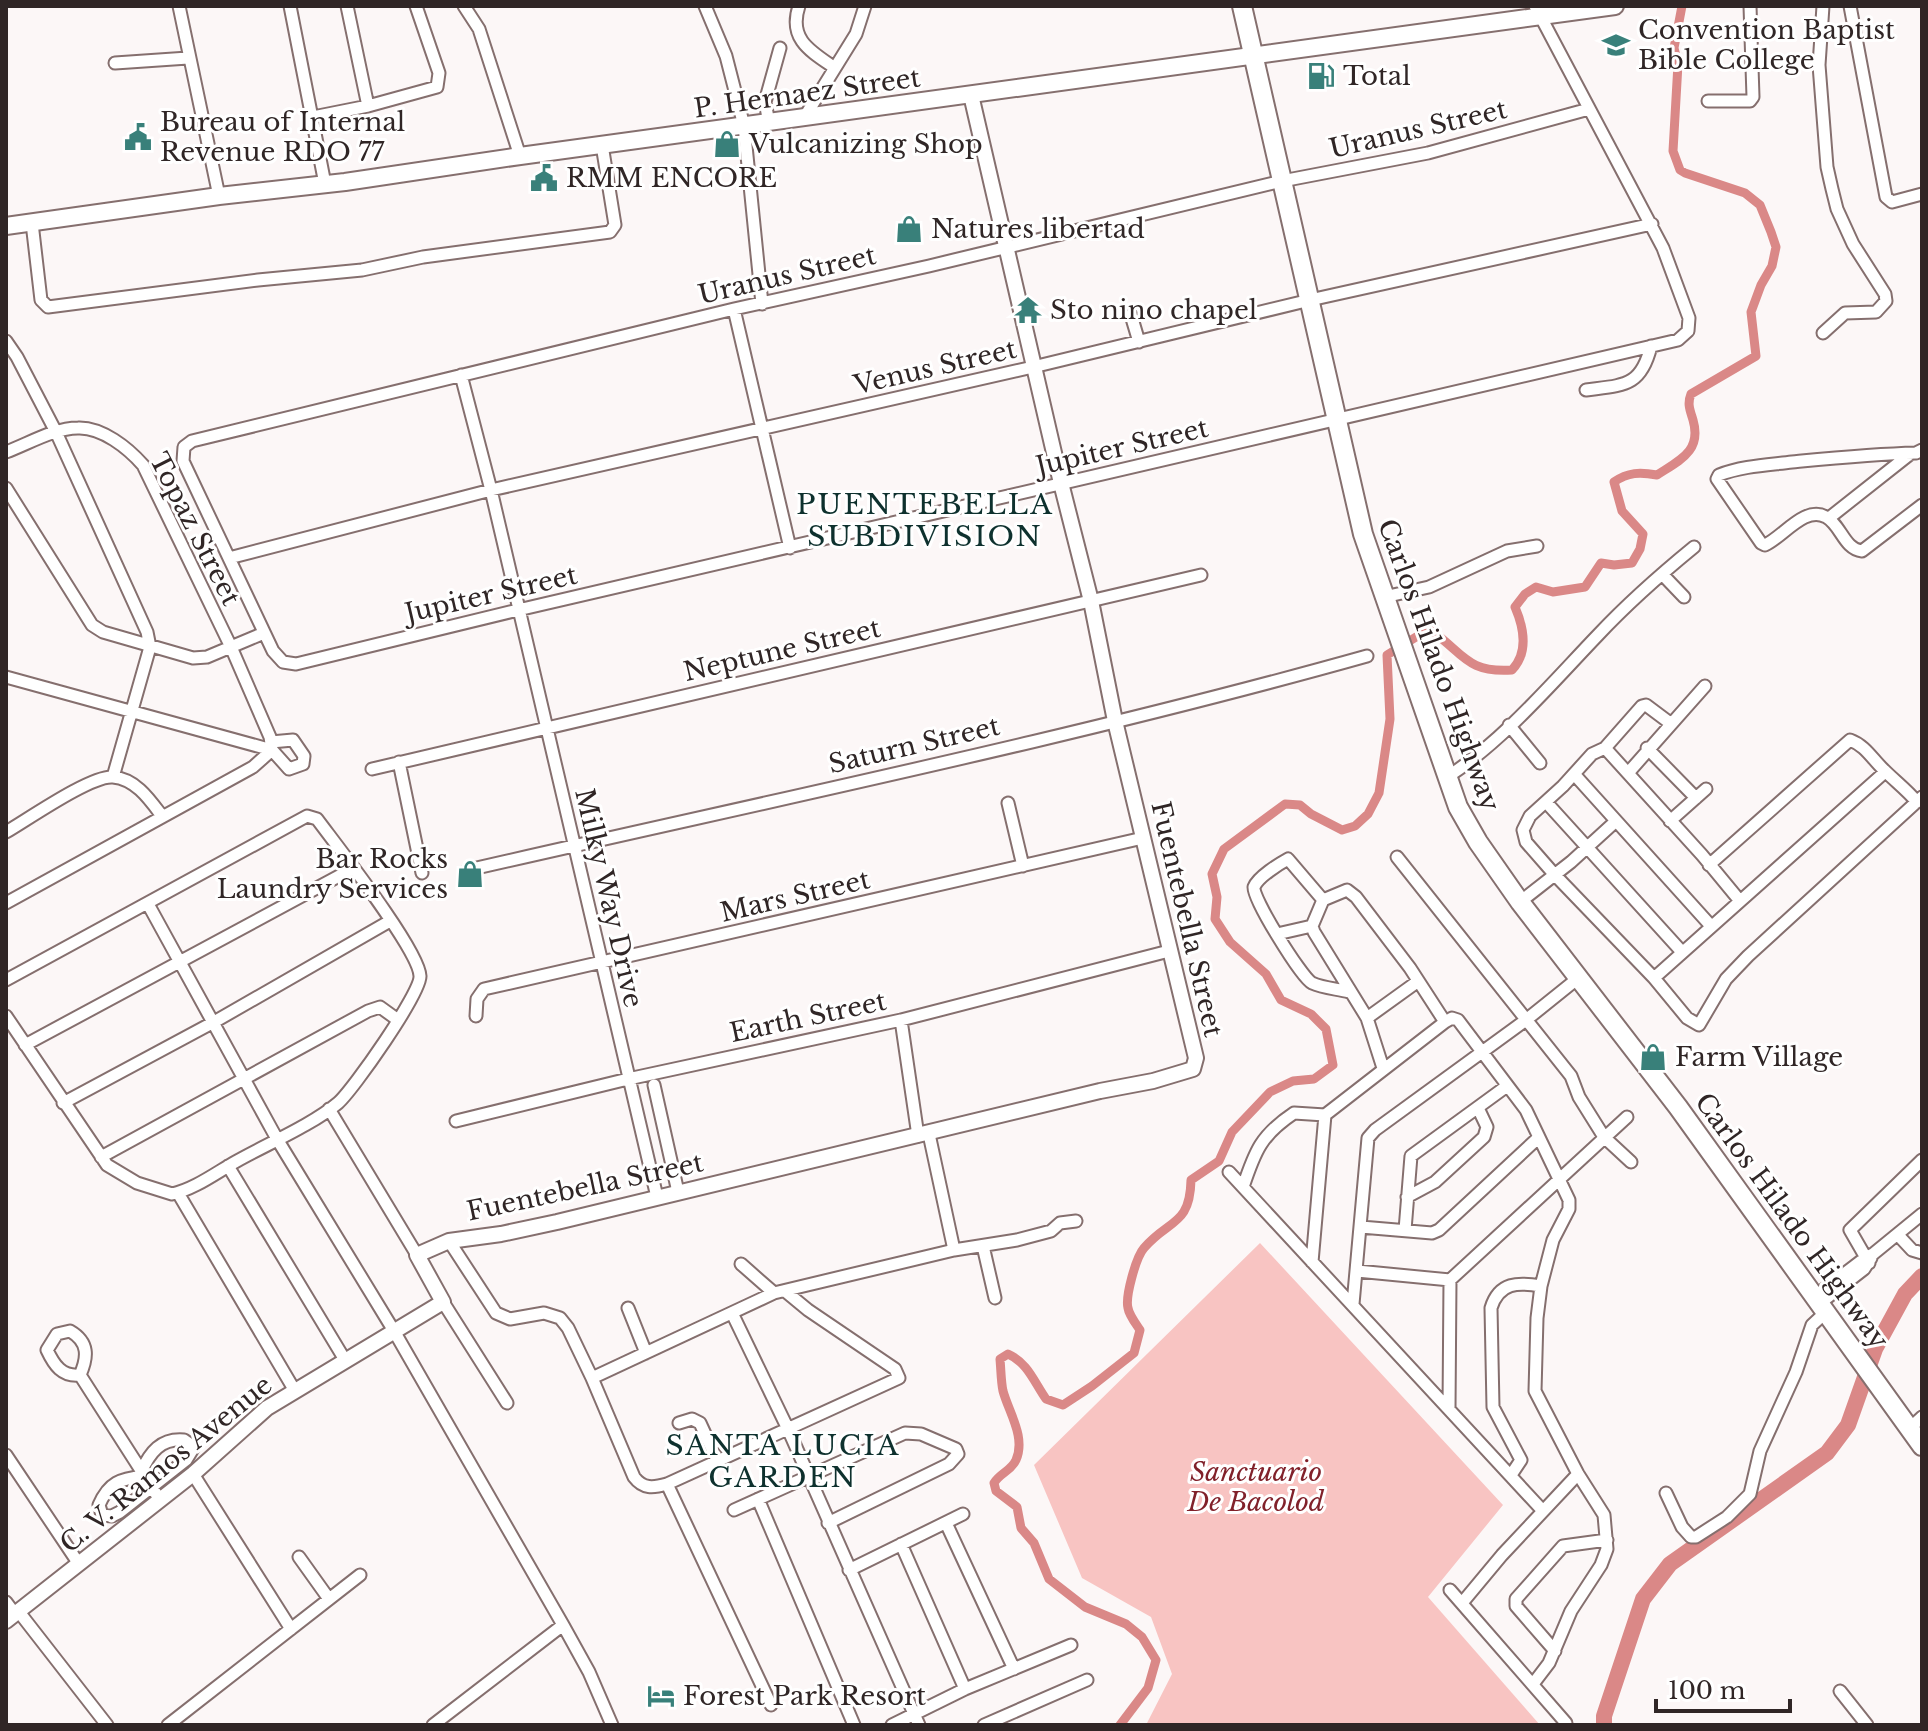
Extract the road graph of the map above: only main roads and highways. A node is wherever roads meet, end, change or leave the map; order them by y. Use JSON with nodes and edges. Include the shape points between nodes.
{"nodes":[{"id":1,"x":1242,"y":6,"type":"edge"},
{"id":2,"x":1615,"y":6,"type":"edge"},
{"id":3,"x":1538,"y":11,"type":"edge"},
{"id":4,"x":1252,"y":56,"type":"junction"},
{"id":5,"x":6,"y":226,"type":"edge"},
{"id":6,"x":1916,"y":1423,"type":"edge"},
{"id":7,"x":1922,"y":1446,"type":"edge"}],
"edges":[{"from":1,"to":4,"type":"main road","name":"Carlos Hilado Highway"},
{"from":2,"to":3,"type":"main road","name":"P. Hernaez Street"},
{"from":3,"to":4,"type":"main road","name":"P. Hernaez Street"},
{"from":4,"to":5,"type":"main road","name":"P. Hernaez Street"},
{"from":4,"to":6,"type":"main road","name":"Carlos Hilado Highway","via":[[1363,534],[1446,778],[1470,829],[1886,1396]]},
{"from":6,"to":7,"type":"main road","name":"Carlos Hilado Highway"}]}
